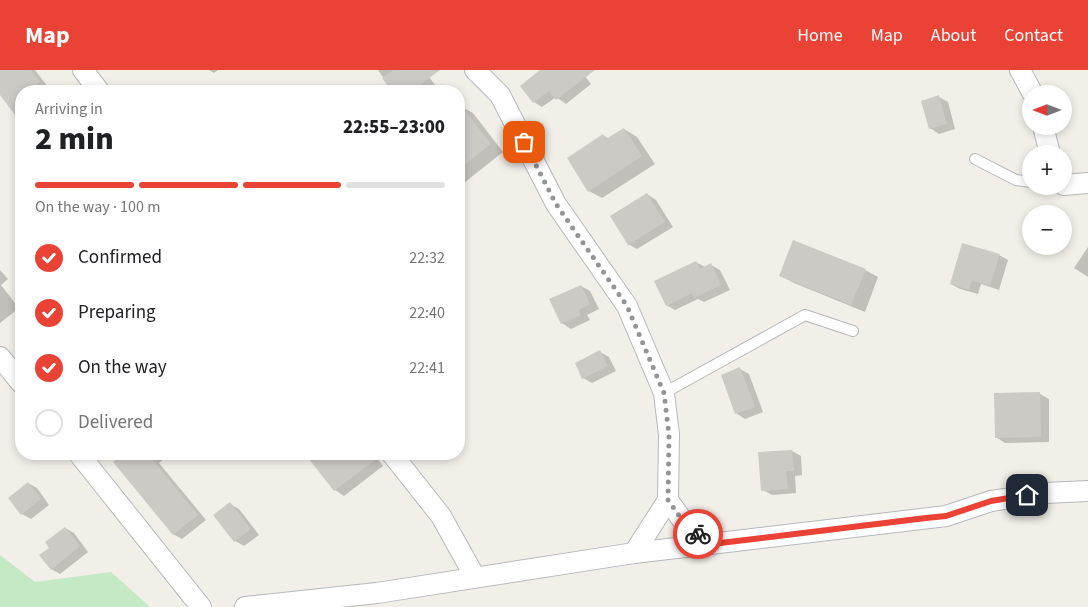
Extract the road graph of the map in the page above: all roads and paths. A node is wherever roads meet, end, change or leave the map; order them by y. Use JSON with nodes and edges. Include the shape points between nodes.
{"nodes":[{"id":1,"x":83,"y":70,"type":"edge"},
{"id":2,"x":475,"y":70,"type":"edge"},
{"id":3,"x":1020,"y":70,"type":"edge"},
{"id":4,"x":94,"y":85,"type":"edge"},
{"id":5,"x":1028,"y":85,"type":"edge"},
{"id":6,"x":975,"y":159,"type":"dead end"},
{"id":7,"x":1022,"y":181,"type":"edge"},
{"id":8,"x":1088,"y":183,"type":"edge"},
{"id":9,"x":1072,"y":184,"type":"edge"},
{"id":10,"x":853,"y":331,"type":"dead end"},
{"id":11,"x":0,"y":357,"type":"edge"},
{"id":12,"x":15,"y":376,"type":"edge"},
{"id":13,"x":664,"y":393,"type":"junction"},
{"id":14,"x":84,"y":460,"type":"edge"},
{"id":15,"x":397,"y":460,"type":"edge"},
{"id":16,"x":1088,"y":491,"type":"edge"},
{"id":17,"x":668,"y":500,"type":"junction"},
{"id":18,"x":712,"y":544,"type":"junction"},
{"id":19,"x":634,"y":553,"type":"junction"},
{"id":20,"x":475,"y":577,"type":"junction"},
{"id":21,"x":201,"y":607,"type":"edge"},
{"id":22,"x":245,"y":607,"type":"edge"}],
"edges":[{"from":1,"to":4,"type":"street"},
{"from":2,"to":13,"type":"street","via":[[500,96],[556,204],[627,306]]},
{"from":3,"to":5,"type":"street"},
{"from":6,"to":7,"type":"lane"},
{"from":8,"to":9,"type":"street"},
{"from":10,"to":13,"type":"lane","via":[[805,315]]},
{"from":11,"to":12,"type":"street"},
{"from":13,"to":17,"type":"street","via":[[669,435]]},
{"from":14,"to":21,"type":"street"},
{"from":15,"to":20,"type":"street","via":[[441,516]]},
{"from":16,"to":18,"type":"street","via":[[991,501],[946,516]]},
{"from":17,"to":18,"type":"street","via":[[688,528]]},
{"from":17,"to":19,"type":"street"},
{"from":18,"to":19,"type":"street"},
{"from":19,"to":20,"type":"street"},
{"from":20,"to":22,"type":"street","via":[[377,593]]}]}
